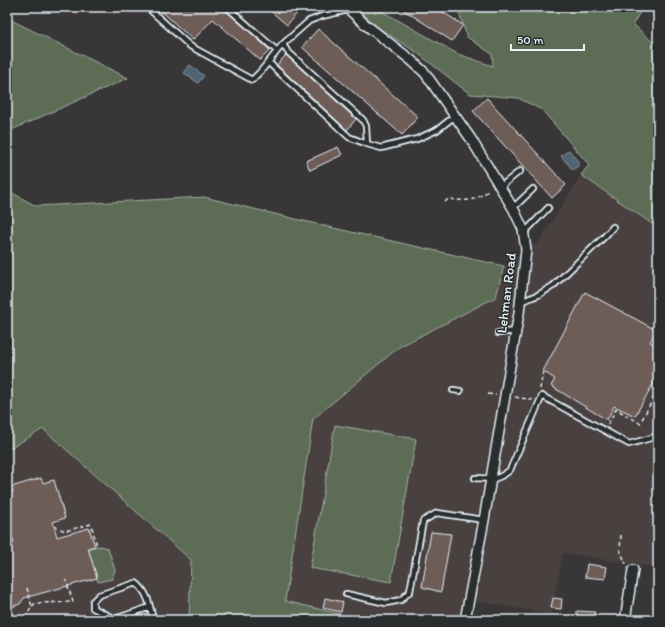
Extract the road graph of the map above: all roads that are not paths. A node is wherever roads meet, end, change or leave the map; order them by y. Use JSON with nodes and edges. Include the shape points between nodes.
{"nodes":[{"id":1,"x":147,"y":7,"type":"edge"},
{"id":2,"x":227,"y":7,"type":"edge"},
{"id":3,"x":347,"y":8,"type":"edge"},
{"id":4,"x":283,"y":44,"type":"junction"},
{"id":5,"x":277,"y":51,"type":"junction"},
{"id":6,"x":268,"y":62,"type":"junction"},
{"id":7,"x":455,"y":116,"type":"junction"},
{"id":8,"x":367,"y":144,"type":"junction"},
{"id":9,"x":520,"y":171,"type":"dead end"},
{"id":10,"x":499,"y":186,"type":"junction"},
{"id":11,"x":533,"y":189,"type":"dead end"},
{"id":12,"x":513,"y":208,"type":"junction"},
{"id":13,"x":548,"y":208,"type":"dead end"},
{"id":14,"x":613,"y":227,"type":"dead end"},
{"id":15,"x":524,"y":233,"type":"junction"},
{"id":16,"x":520,"y":302,"type":"junction"},
{"id":17,"x":516,"y":331,"type":"junction"},
{"id":18,"x":498,"y":333,"type":"dead end"},
{"id":19,"x":452,"y":390,"type":"dead end"},
{"id":20,"x":460,"y":391,"type":"dead end"},
{"id":21,"x":658,"y":436,"type":"edge"},
{"id":22,"x":475,"y":478,"type":"dead end"},
{"id":23,"x":491,"y":479,"type":"junction"},
{"id":24,"x":484,"y":520,"type":"junction"},
{"id":25,"x":629,"y":568,"type":"road end"},
{"id":26,"x":346,"y":594,"type":"dead end"},
{"id":27,"x":150,"y":607,"type":"junction"},
{"id":28,"x":116,"y":619,"type":"edge"},
{"id":29,"x":153,"y":620,"type":"edge"},
{"id":30,"x":465,"y":620,"type":"edge"},
{"id":31,"x":625,"y":620,"type":"edge"}],
"edges":[{"from":1,"to":6,"type":"lane","via":[[190,46],[252,80]]},
{"from":2,"to":5,"type":"lane"},
{"from":3,"to":4,"type":"lane","via":[[309,21]]},
{"from":3,"to":7,"type":"street","name":"Lehman Road","via":[[425,73]]},
{"from":4,"to":5,"type":"lane"},
{"from":4,"to":8,"type":"lane","via":[[287,51],[363,120]]},
{"from":5,"to":6,"type":"lane"},
{"from":6,"to":8,"type":"lane","via":[[349,137]]},
{"from":7,"to":8,"type":"lane","via":[[437,130],[417,139],[381,148]]},
{"from":7,"to":10,"type":"street","name":"Lehman Road"},
{"from":9,"to":10,"type":"lane"},
{"from":10,"to":12,"type":"street","name":"Lehman Road"},
{"from":11,"to":12,"type":"lane"},
{"from":12,"to":15,"type":"street","name":"Lehman Road"},
{"from":13,"to":15,"type":"lane"},
{"from":14,"to":16,"type":"lane","via":[[553,286]]},
{"from":15,"to":16,"type":"street","name":"Lehman Road","via":[[526,250]]},
{"from":16,"to":17,"type":"street","name":"Lehman Road"},
{"from":17,"to":18,"type":"lane"},
{"from":17,"to":23,"type":"street","name":"Lehman Road"},
{"from":19,"to":20,"type":"lane"},
{"from":21,"to":23,"type":"lane","via":[[628,444],[542,396],[510,470],[502,477]]},
{"from":22,"to":23,"type":"lane"},
{"from":23,"to":24,"type":"street","name":"Lehman Road"},
{"from":24,"to":26,"type":"lane","via":[[437,513],[423,521],[410,591],[401,600],[386,603]]},
{"from":24,"to":30,"type":"street","name":"Lehman Road"},
{"from":25,"to":31,"type":"street"},
{"from":27,"to":28,"type":"lane"},
{"from":27,"to":28,"type":"lane","via":[[143,589],[136,584],[99,595],[93,600],[93,608]]},
{"from":27,"to":29,"type":"lane"}]}
